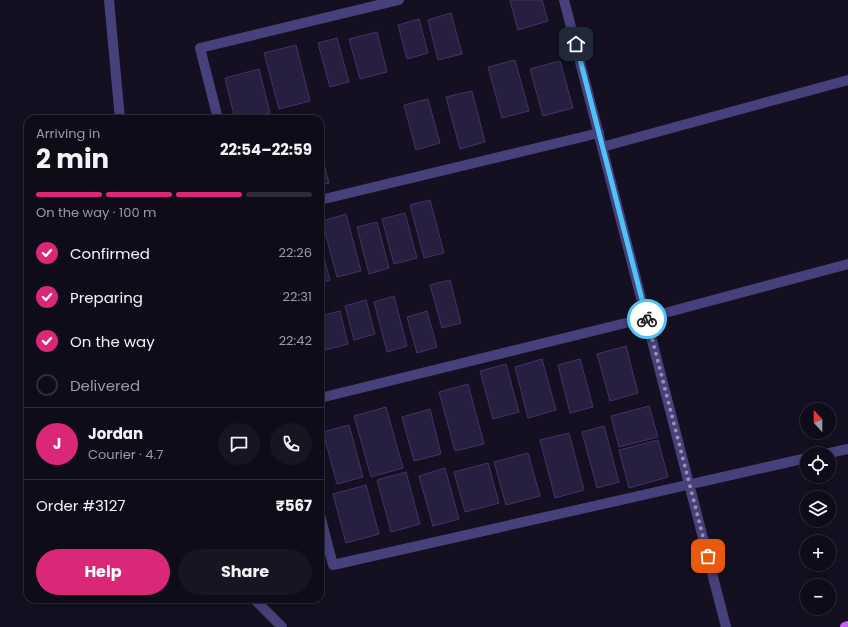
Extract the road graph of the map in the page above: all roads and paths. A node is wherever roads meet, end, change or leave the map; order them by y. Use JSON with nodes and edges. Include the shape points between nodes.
{"nodes":[{"id":1,"x":109,"y":0,"type":"edge"},
{"id":2,"x":399,"y":0,"type":"edge"},
{"id":3,"x":564,"y":0,"type":"edge"},
{"id":4,"x":387,"y":1,"type":"edge"},
{"id":5,"x":848,"y":80,"type":"edge"},
{"id":6,"x":120,"y":115,"type":"edge"},
{"id":7,"x":217,"y":115,"type":"edge"},
{"id":8,"x":598,"y":133,"type":"junction"},
{"id":9,"x":602,"y":147,"type":"junction"},
{"id":10,"x":324,"y":199,"type":"edge"},
{"id":11,"x":848,"y":264,"type":"edge"},
{"id":12,"x":646,"y":318,"type":"junction"},
{"id":13,"x":324,"y":397,"type":"edge"},
{"id":14,"x":848,"y":449,"type":"edge"},
{"id":15,"x":836,"y":452,"type":"edge"},
{"id":16,"x":800,"y":460,"type":"edge"},
{"id":17,"x":689,"y":485,"type":"junction"},
{"id":18,"x":324,"y":530,"type":"edge"},
{"id":19,"x":258,"y":603,"type":"edge"},
{"id":20,"x":848,"y":626,"type":"edge"},
{"id":21,"x":282,"y":627,"type":"edge"},
{"id":22,"x":726,"y":627,"type":"edge"},
{"id":23,"x":845,"y":627,"type":"edge"}],
"edges":[{"from":1,"to":6,"type":"street"},
{"from":2,"to":4,"type":"street"},
{"from":3,"to":8,"type":"street"},
{"from":4,"to":7,"type":"street","via":[[200,48]]},
{"from":5,"to":9,"type":"street"},
{"from":8,"to":9,"type":"street"},
{"from":8,"to":10,"type":"street"},
{"from":9,"to":12,"type":"street"},
{"from":11,"to":12,"type":"street"},
{"from":12,"to":13,"type":"street"},
{"from":12,"to":17,"type":"street"},
{"from":14,"to":15,"type":"street"},
{"from":16,"to":17,"type":"street"},
{"from":17,"to":18,"type":"street","via":[[333,565]]},
{"from":17,"to":22,"type":"street"},
{"from":19,"to":21,"type":"street"},
{"from":20,"to":23,"type":"main road"}]}
